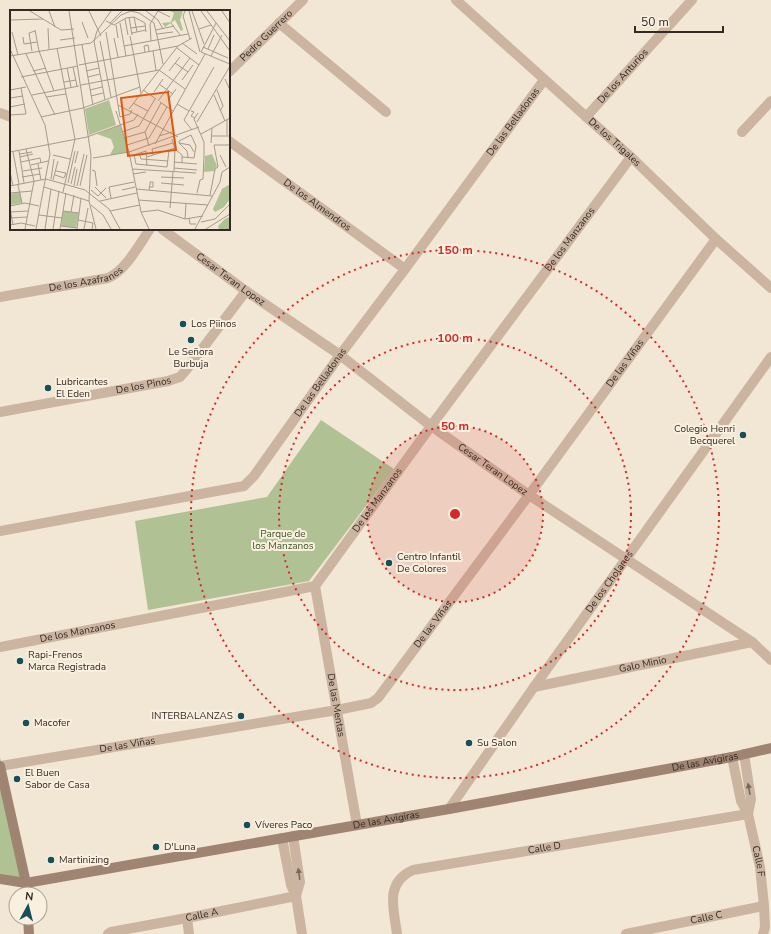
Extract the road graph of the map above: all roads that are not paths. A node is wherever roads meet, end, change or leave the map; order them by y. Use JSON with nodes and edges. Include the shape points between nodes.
{"nodes":[{"id":1,"x":303,"y":0,"type":"edge"},
{"id":2,"x":456,"y":0,"type":"edge"},
{"id":3,"x":692,"y":0,"type":"edge"},
{"id":4,"x":280,"y":23,"type":"junction"},
{"id":5,"x":230,"y":71,"type":"edge"},
{"id":6,"x":544,"y":80,"type":"junction"},
{"id":7,"x":771,"y":101,"type":"edge"},
{"id":8,"x":386,"y":112,"type":"dead end"},
{"id":9,"x":0,"y":113,"type":"edge"},
{"id":10,"x":10,"y":117,"type":"edge"},
{"id":11,"x":586,"y":117,"type":"junction"},
{"id":12,"x":742,"y":132,"type":"dead end"},
{"id":13,"x":230,"y":142,"type":"edge"},
{"id":14,"x":631,"y":157,"type":"junction"},
{"id":15,"x":149,"y":230,"type":"edge"},
{"id":16,"x":163,"y":230,"type":"edge"},
{"id":17,"x":716,"y":239,"type":"junction"},
{"id":18,"x":405,"y":269,"type":"junction"},
{"id":19,"x":771,"y":288,"type":"edge"},
{"id":20,"x":246,"y":290,"type":"junction"},
{"id":21,"x":0,"y":297,"type":"edge"},
{"id":22,"x":340,"y":355,"type":"junction"},
{"id":23,"x":771,"y":356,"type":"edge"},
{"id":24,"x":0,"y":412,"type":"edge"},
{"id":25,"x":431,"y":426,"type":"junction"},
{"id":26,"x":529,"y":495,"type":"junction"},
{"id":27,"x":0,"y":530,"type":"edge"},
{"id":28,"x":625,"y":560,"type":"junction"},
{"id":29,"x":315,"y":586,"type":"junction"},
{"id":30,"x":752,"y":642,"type":"junction"},
{"id":31,"x":0,"y":647,"type":"edge"},
{"id":32,"x":771,"y":660,"type":"edge"},
{"id":33,"x":534,"y":687,"type":"junction"},
{"id":34,"x":337,"y":710,"type":"junction"},
{"id":35,"x":771,"y":748,"type":"edge"},
{"id":36,"x":744,"y":754,"type":"junction"},
{"id":37,"x":732,"y":757,"type":"junction"},
{"id":38,"x":0,"y":766,"type":"edge"},
{"id":39,"x":449,"y":809,"type":"junction"},
{"id":40,"x":748,"y":814,"type":"junction"},
{"id":41,"x":357,"y":825,"type":"junction"},
{"id":42,"x":293,"y":836,"type":"junction"},
{"id":43,"x":282,"y":838,"type":"junction"},
{"id":44,"x":771,"y":865,"type":"edge"},
{"id":45,"x":760,"y":867,"type":"junction"},
{"id":46,"x":0,"y":879,"type":"edge"},
{"id":47,"x":26,"y":883,"type":"junction"},
{"id":48,"x":296,"y":896,"type":"junction"},
{"id":49,"x":764,"y":906,"type":"junction"},
{"id":50,"x":187,"y":918,"type":"junction"},
{"id":51,"x":661,"y":931,"type":"edge"},
{"id":52,"x":766,"y":932,"type":"edge"},
{"id":53,"x":108,"y":934,"type":"edge"},
{"id":54,"x":189,"y":934,"type":"edge"},
{"id":55,"x":302,"y":934,"type":"edge"},
{"id":56,"x":397,"y":934,"type":"edge"},
{"id":57,"x":626,"y":934,"type":"edge"}],
"edges":[{"from":1,"to":4,"type":"street","name":"Pedro Guerrero"},
{"from":2,"to":6,"type":"street","name":"De los Trigales"},
{"from":3,"to":11,"type":"street","name":"De los Anturios"},
{"from":4,"to":5,"type":"street","name":"Pedro Guerrero"},
{"from":4,"to":8,"type":"street"},
{"from":6,"to":11,"type":"street","name":"De los Trigales"},
{"from":6,"to":18,"type":"street","name":"De las Belladonas"},
{"from":7,"to":12,"type":"street"},
{"from":9,"to":10,"type":"street"},
{"from":11,"to":14,"type":"street","name":"De los Trigales"},
{"from":13,"to":18,"type":"street","name":"De los Almendros"},
{"from":14,"to":17,"type":"street","name":"De los Trigales"},
{"from":14,"to":25,"type":"street","name":"De los Manzanos"},
{"from":15,"to":21,"type":"street","name":"De los Azafranes","via":[[121,271],[114,276]]},
{"from":16,"to":20,"type":"street","name":"Cesar Teran Lopez"},
{"from":17,"to":19,"type":"street","name":"De los Trigales"},
{"from":17,"to":26,"type":"street","name":"De las Viñas"},
{"from":18,"to":22,"type":"street","name":"De las Belladonas"},
{"from":20,"to":22,"type":"street","name":"Cesar Teran Lopez"},
{"from":20,"to":24,"type":"street","name":"De los Pinos","via":[[187,369],[168,382]]},
{"from":22,"to":25,"type":"street","name":"Cesar Teran Lopez"},
{"from":22,"to":27,"type":"street","name":"De las Belladonas","via":[[254,476],[244,486]]},
{"from":23,"to":28,"type":"street","name":"De los Cholanes"},
{"from":25,"to":26,"type":"street","name":"Cesar Teran Lopez"},
{"from":25,"to":29,"type":"street","name":"De los Manzanos"},
{"from":26,"to":28,"type":"street","name":"Cesar Teran Lopez"},
{"from":26,"to":34,"type":"street","name":"De las Viñas","via":[[378,698],[371,703]]},
{"from":28,"to":30,"type":"street","name":"Cesar Teran Lopez"},
{"from":28,"to":33,"type":"street","name":"De los Cholanes"},
{"from":29,"to":31,"type":"street","name":"De los Manzanos"},
{"from":29,"to":34,"type":"street","name":"De las Mentas"},
{"from":30,"to":32,"type":"street","name":"Cesar Teran Lopez"},
{"from":30,"to":33,"type":"street","name":"Galo Minio"},
{"from":33,"to":39,"type":"street","name":"De los Cholanes"},
{"from":34,"to":38,"type":"street","name":"De las Viñas"},
{"from":34,"to":41,"type":"street","name":"De las Mentas"},
{"from":35,"to":36,"type":"street","name":"De las Avigiras"},
{"from":36,"to":37,"type":"street","name":"De las Avigiras"},
{"from":40,"to":36,"type":"street","name":"Calle F","one_way":true,"via":[[751,799]]},
{"from":37,"to":39,"type":"street","name":"De las Avigiras"},
{"from":37,"to":40,"type":"street","name":"Calle F","via":[[741,801]]},
{"from":38,"to":47,"type":"street"},
{"from":39,"to":41,"type":"street","name":"De las Avigiras"},
{"from":40,"to":45,"type":"street","name":"Calle F"},
{"from":40,"to":56,"type":"street","name":"Calle D","via":[[413,870],[400,878],[394,888]]},
{"from":41,"to":42,"type":"street","name":"De las Avigiras"},
{"from":42,"to":43,"type":"street","name":"De las Avigiras"},
{"from":48,"to":42,"type":"street","one_way":true,"via":[[300,882]]},
{"from":43,"to":47,"type":"street","name":"De las Avigiras"},
{"from":43,"to":48,"type":"street","via":[[291,885]]},
{"from":44,"to":45,"type":"street"},
{"from":45,"to":49,"type":"street","name":"Calle F"},
{"from":46,"to":47,"type":"street","name":"De las Avigiras"},
{"from":48,"to":50,"type":"street","name":"Calle A"},
{"from":48,"to":55,"type":"street"},
{"from":49,"to":51,"type":"street","name":"Calle C"},
{"from":49,"to":52,"type":"street","name":"Calle F"},
{"from":50,"to":53,"type":"street","name":"Calle A"},
{"from":50,"to":54,"type":"street"},
{"from":51,"to":57,"type":"street","name":"Calle C"}]}
